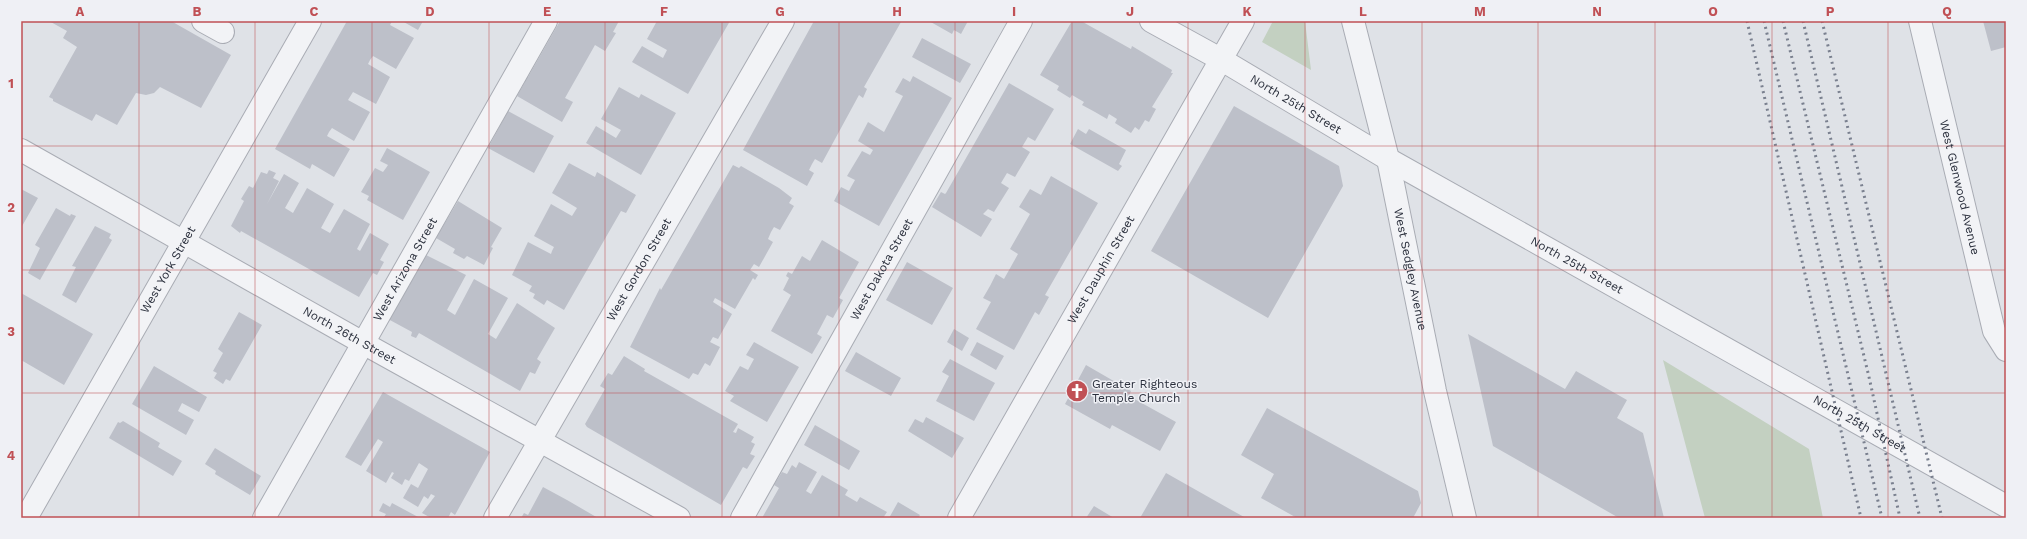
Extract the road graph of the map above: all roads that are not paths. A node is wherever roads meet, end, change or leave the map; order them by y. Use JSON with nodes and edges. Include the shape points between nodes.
{"nodes":[{"id":1,"x":203,"y":21,"type":"edge"},
{"id":2,"x":310,"y":21,"type":"edge"},
{"id":3,"x":546,"y":21,"type":"edge"},
{"id":4,"x":783,"y":21,"type":"edge"},
{"id":5,"x":1021,"y":21,"type":"edge"},
{"id":6,"x":1151,"y":21,"type":"edge"},
{"id":7,"x":1244,"y":21,"type":"edge"},
{"id":8,"x":1353,"y":21,"type":"edge"},
{"id":9,"x":1920,"y":21,"type":"edge"},
{"id":10,"x":222,"y":32,"type":"dead end"},
{"id":11,"x":1222,"y":60,"type":"junction"},
{"id":12,"x":21,"y":150,"type":"edge"},
{"id":13,"x":1388,"y":159,"type":"junction"},
{"id":14,"x":184,"y":242,"type":"junction"},
{"id":15,"x":363,"y":343,"type":"junction"},
{"id":16,"x":2006,"y":350,"type":"edge"},
{"id":17,"x":539,"y":440,"type":"junction"},
{"id":18,"x":2006,"y":506,"type":"edge"},
{"id":19,"x":1461,"y":514,"type":"edge"},
{"id":20,"x":26,"y":518,"type":"edge"},
{"id":21,"x":264,"y":518,"type":"edge"},
{"id":22,"x":495,"y":518,"type":"edge"},
{"id":23,"x":679,"y":518,"type":"edge"},
{"id":24,"x":742,"y":518,"type":"edge"},
{"id":25,"x":959,"y":518,"type":"edge"}],
"edges":[{"from":1,"to":10,"type":"street"},
{"from":2,"to":14,"type":"street","name":"West York Street"},
{"from":3,"to":15,"type":"street","name":"West Arizona Street"},
{"from":4,"to":17,"type":"street","name":"West Gordon Street"},
{"from":5,"to":24,"type":"street","name":"West Dakota Street"},
{"from":6,"to":11,"type":"street","name":"North 25th Street"},
{"from":7,"to":11,"type":"street","name":"West Dauphin Street"},
{"from":8,"to":13,"type":"street","name":"West Sedgley Avenue"},
{"from":9,"to":16,"type":"street","name":"West Glenwood Avenue","via":[[1994,331]]},
{"from":11,"to":13,"type":"street","name":"North 25th Street"},
{"from":11,"to":25,"type":"street","name":"West Dauphin Street"},
{"from":12,"to":14,"type":"street","name":"North 26th Street"},
{"from":13,"to":18,"type":"street","name":"North 25th Street"},
{"from":13,"to":19,"type":"street","name":"West Sedgley Avenue"},
{"from":14,"to":15,"type":"street","name":"North 26th Street"},
{"from":14,"to":20,"type":"street","name":"West York Street"},
{"from":15,"to":17,"type":"street","name":"North 26th Street"},
{"from":15,"to":21,"type":"street","name":"West Arizona Street"},
{"from":17,"to":22,"type":"street","name":"West Gordon Street"},
{"from":17,"to":23,"type":"street","name":"North 26th Street"}]}
